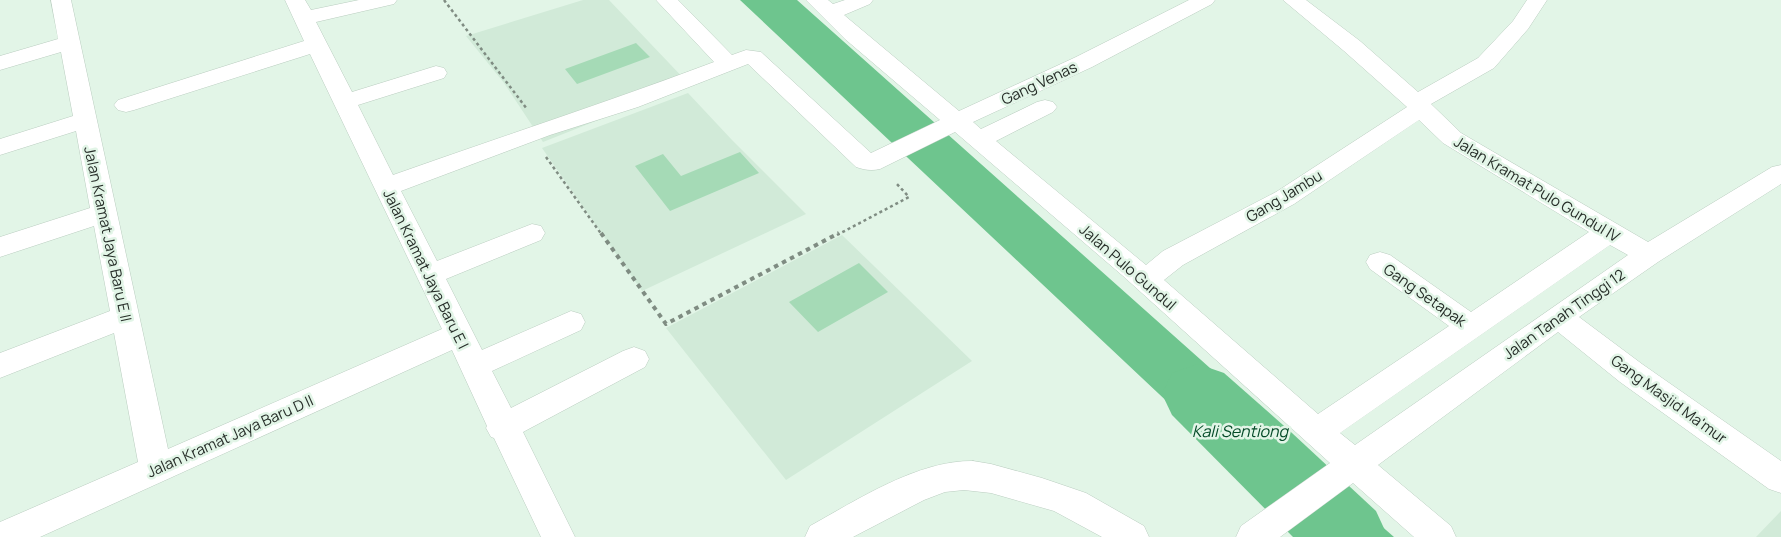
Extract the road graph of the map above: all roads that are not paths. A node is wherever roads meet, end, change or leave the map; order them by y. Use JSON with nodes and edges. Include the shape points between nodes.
{"nodes":[{"id":1,"x":61,"y":0,"type":"edge"},
{"id":2,"x":388,"y":0,"type":"edge"},
{"id":3,"x":666,"y":0,"type":"edge"},
{"id":4,"x":863,"y":0,"type":"edge"},
{"id":5,"x":1205,"y":0,"type":"edge"},
{"id":6,"x":1293,"y":0,"type":"edge"},
{"id":7,"x":1537,"y":0,"type":"edge"},
{"id":8,"x":823,"y":7,"type":"edge"},
{"id":9,"x":300,"y":9,"type":"edge"},
{"id":10,"x":70,"y":42,"type":"junction"},
{"id":11,"x":318,"y":44,"type":"junction"},
{"id":12,"x":0,"y":63,"type":"edge"},
{"id":13,"x":731,"y":63,"type":"junction"},
{"id":14,"x":436,"y":73,"type":"dead end"},
{"id":15,"x":345,"y":102,"type":"junction"},
{"id":16,"x":126,"y":105,"type":"dead end"},
{"id":17,"x":1045,"y":106,"type":"dead end"},
{"id":18,"x":1419,"y":106,"type":"junction"},
{"id":19,"x":85,"y":120,"type":"junction"},
{"id":20,"x":955,"y":123,"type":"junction"},
{"id":21,"x":978,"y":140,"type":"junction"},
{"id":22,"x":0,"y":147,"type":"edge"},
{"id":23,"x":1777,"y":180,"type":"edge"},
{"id":24,"x":386,"y":187,"type":"junction"},
{"id":25,"x":104,"y":213,"type":"junction"},
{"id":26,"x":532,"y":233,"type":"dead end"},
{"id":27,"x":1611,"y":234,"type":"junction"},
{"id":28,"x":0,"y":247,"type":"edge"},
{"id":29,"x":1643,"y":252,"type":"junction"},
{"id":30,"x":1380,"y":262,"type":"dead end"},
{"id":31,"x":428,"y":275,"type":"junction"},
{"id":32,"x":1145,"y":281,"type":"junction"},
{"id":33,"x":1558,"y":317,"type":"junction"},
{"id":34,"x":125,"y":318,"type":"junction"},
{"id":35,"x":571,"y":322,"type":"dead end"},
{"id":36,"x":1471,"y":327,"type":"junction"},
{"id":37,"x":457,"y":335,"type":"junction"},
{"id":38,"x":634,"y":359,"type":"dead end"},
{"id":39,"x":0,"y":366,"type":"edge"},
{"id":40,"x":473,"y":367,"type":"junction"},
{"id":41,"x":502,"y":428,"type":"junction"},
{"id":42,"x":1319,"y":435,"type":"junction"},
{"id":43,"x":1346,"y":467,"type":"junction"},
{"id":44,"x":156,"y":469,"type":"junction"},
{"id":45,"x":1781,"y":479,"type":"edge"},
{"id":46,"x":2,"y":537,"type":"edge"},
{"id":47,"x":558,"y":537,"type":"edge"},
{"id":48,"x":822,"y":537,"type":"edge"},
{"id":49,"x":1132,"y":537,"type":"edge"},
{"id":50,"x":1253,"y":537,"type":"edge"},
{"id":51,"x":1439,"y":537,"type":"edge"}],
"edges":[{"from":1,"to":10,"type":"street","name":"Jalan Kramat Jaya Baru E II"},
{"from":2,"to":9,"type":"street"},
{"from":3,"to":13,"type":"street","via":[[710,47]]},
{"from":4,"to":8,"type":"street"},
{"from":5,"to":20,"type":"street","name":"Gang Venas"},
{"from":6,"to":18,"type":"street","name":"Jalan Kramat Pulo Gundul IV","via":[[1352,46]]},
{"from":7,"to":18,"type":"street","name":"Gang Jambu","via":[[1522,25],[1486,64]]},
{"from":8,"to":20,"type":"street","name":"Jalan Pulo Gundul"},
{"from":9,"to":11,"type":"street","name":"Jalan Kramat Jaya Baru E I"},
{"from":10,"to":12,"type":"street"},
{"from":10,"to":19,"type":"street","name":"Jalan Kramat Jaya Baru E II"},
{"from":11,"to":15,"type":"street","name":"Jalan Kramat Jaya Baru E I"},
{"from":11,"to":16,"type":"street"},
{"from":13,"to":20,"type":"street","name":"Gang Venas","via":[[746,56],[756,59],[864,161],[878,161]]},
{"from":13,"to":24,"type":"street","via":[[630,102],[542,130]]},
{"from":14,"to":15,"type":"street"},
{"from":15,"to":24,"type":"street","name":"Jalan Kramat Jaya Baru E I"},
{"from":17,"to":21,"type":"street"},
{"from":18,"to":27,"type":"street","name":"Jalan Kramat Pulo Gundul IV","via":[[1452,138]]},
{"from":18,"to":32,"type":"street","name":"Gang Jambu","via":[[1285,198],[1173,258]]},
{"from":19,"to":22,"type":"street"},
{"from":19,"to":25,"type":"street","name":"Jalan Kramat Jaya Baru E II"},
{"from":20,"to":21,"type":"street","name":"Jalan Pulo Gundul"},
{"from":21,"to":32,"type":"street","name":"Jalan Pulo Gundul"},
{"from":23,"to":29,"type":"street","name":"Jalan Tanah Tinggi 12"},
{"from":24,"to":31,"type":"street","name":"Jalan Kramat Jaya Baru E I"},
{"from":25,"to":28,"type":"street"},
{"from":25,"to":34,"type":"street","name":"Jalan Kramat Jaya Baru E II"},
{"from":26,"to":31,"type":"street"},
{"from":27,"to":29,"type":"street","name":"Jalan Kramat Pulo Gundul IV"},
{"from":27,"to":36,"type":"street"},
{"from":29,"to":33,"type":"street","name":"Jalan Tanah Tinggi 12"},
{"from":30,"to":36,"type":"street","name":"Gang Setapak"},
{"from":31,"to":37,"type":"street","name":"Jalan Kramat Jaya Baru E I"},
{"from":32,"to":42,"type":"street","name":"Jalan Pulo Gundul"},
{"from":33,"to":43,"type":"street","name":"Jalan Tanah Tinggi 12"},
{"from":33,"to":45,"type":"street","name":"Gang Masjid Ma'mur"},
{"from":34,"to":39,"type":"street"},
{"from":34,"to":44,"type":"street","name":"Jalan Kramat Jaya Baru E II"},
{"from":35,"to":40,"type":"street"},
{"from":36,"to":42,"type":"street"},
{"from":37,"to":40,"type":"street","name":"Jalan Kramat Jaya Baru E I"},
{"from":37,"to":44,"type":"street","name":"Jalan Kramat Jaya Baru D II"},
{"from":38,"to":41,"type":"street"},
{"from":40,"to":41,"type":"street","name":"Jalan Kramat Jaya Baru E I"},
{"from":41,"to":47,"type":"street","name":"Jalan Kramat Jaya Baru E I"},
{"from":42,"to":43,"type":"street","name":"Jalan Pulo Gundul"},
{"from":43,"to":50,"type":"street","name":"Jalan Tanah Tinggi 12"},
{"from":43,"to":51,"type":"street","name":"Jalan Pulo Gundul"},
{"from":44,"to":46,"type":"street","name":"Jalan Kramat Jaya Baru D II"},
{"from":48,"to":49,"type":"street","via":[[920,486],[973,474],[1066,500]]}]}
